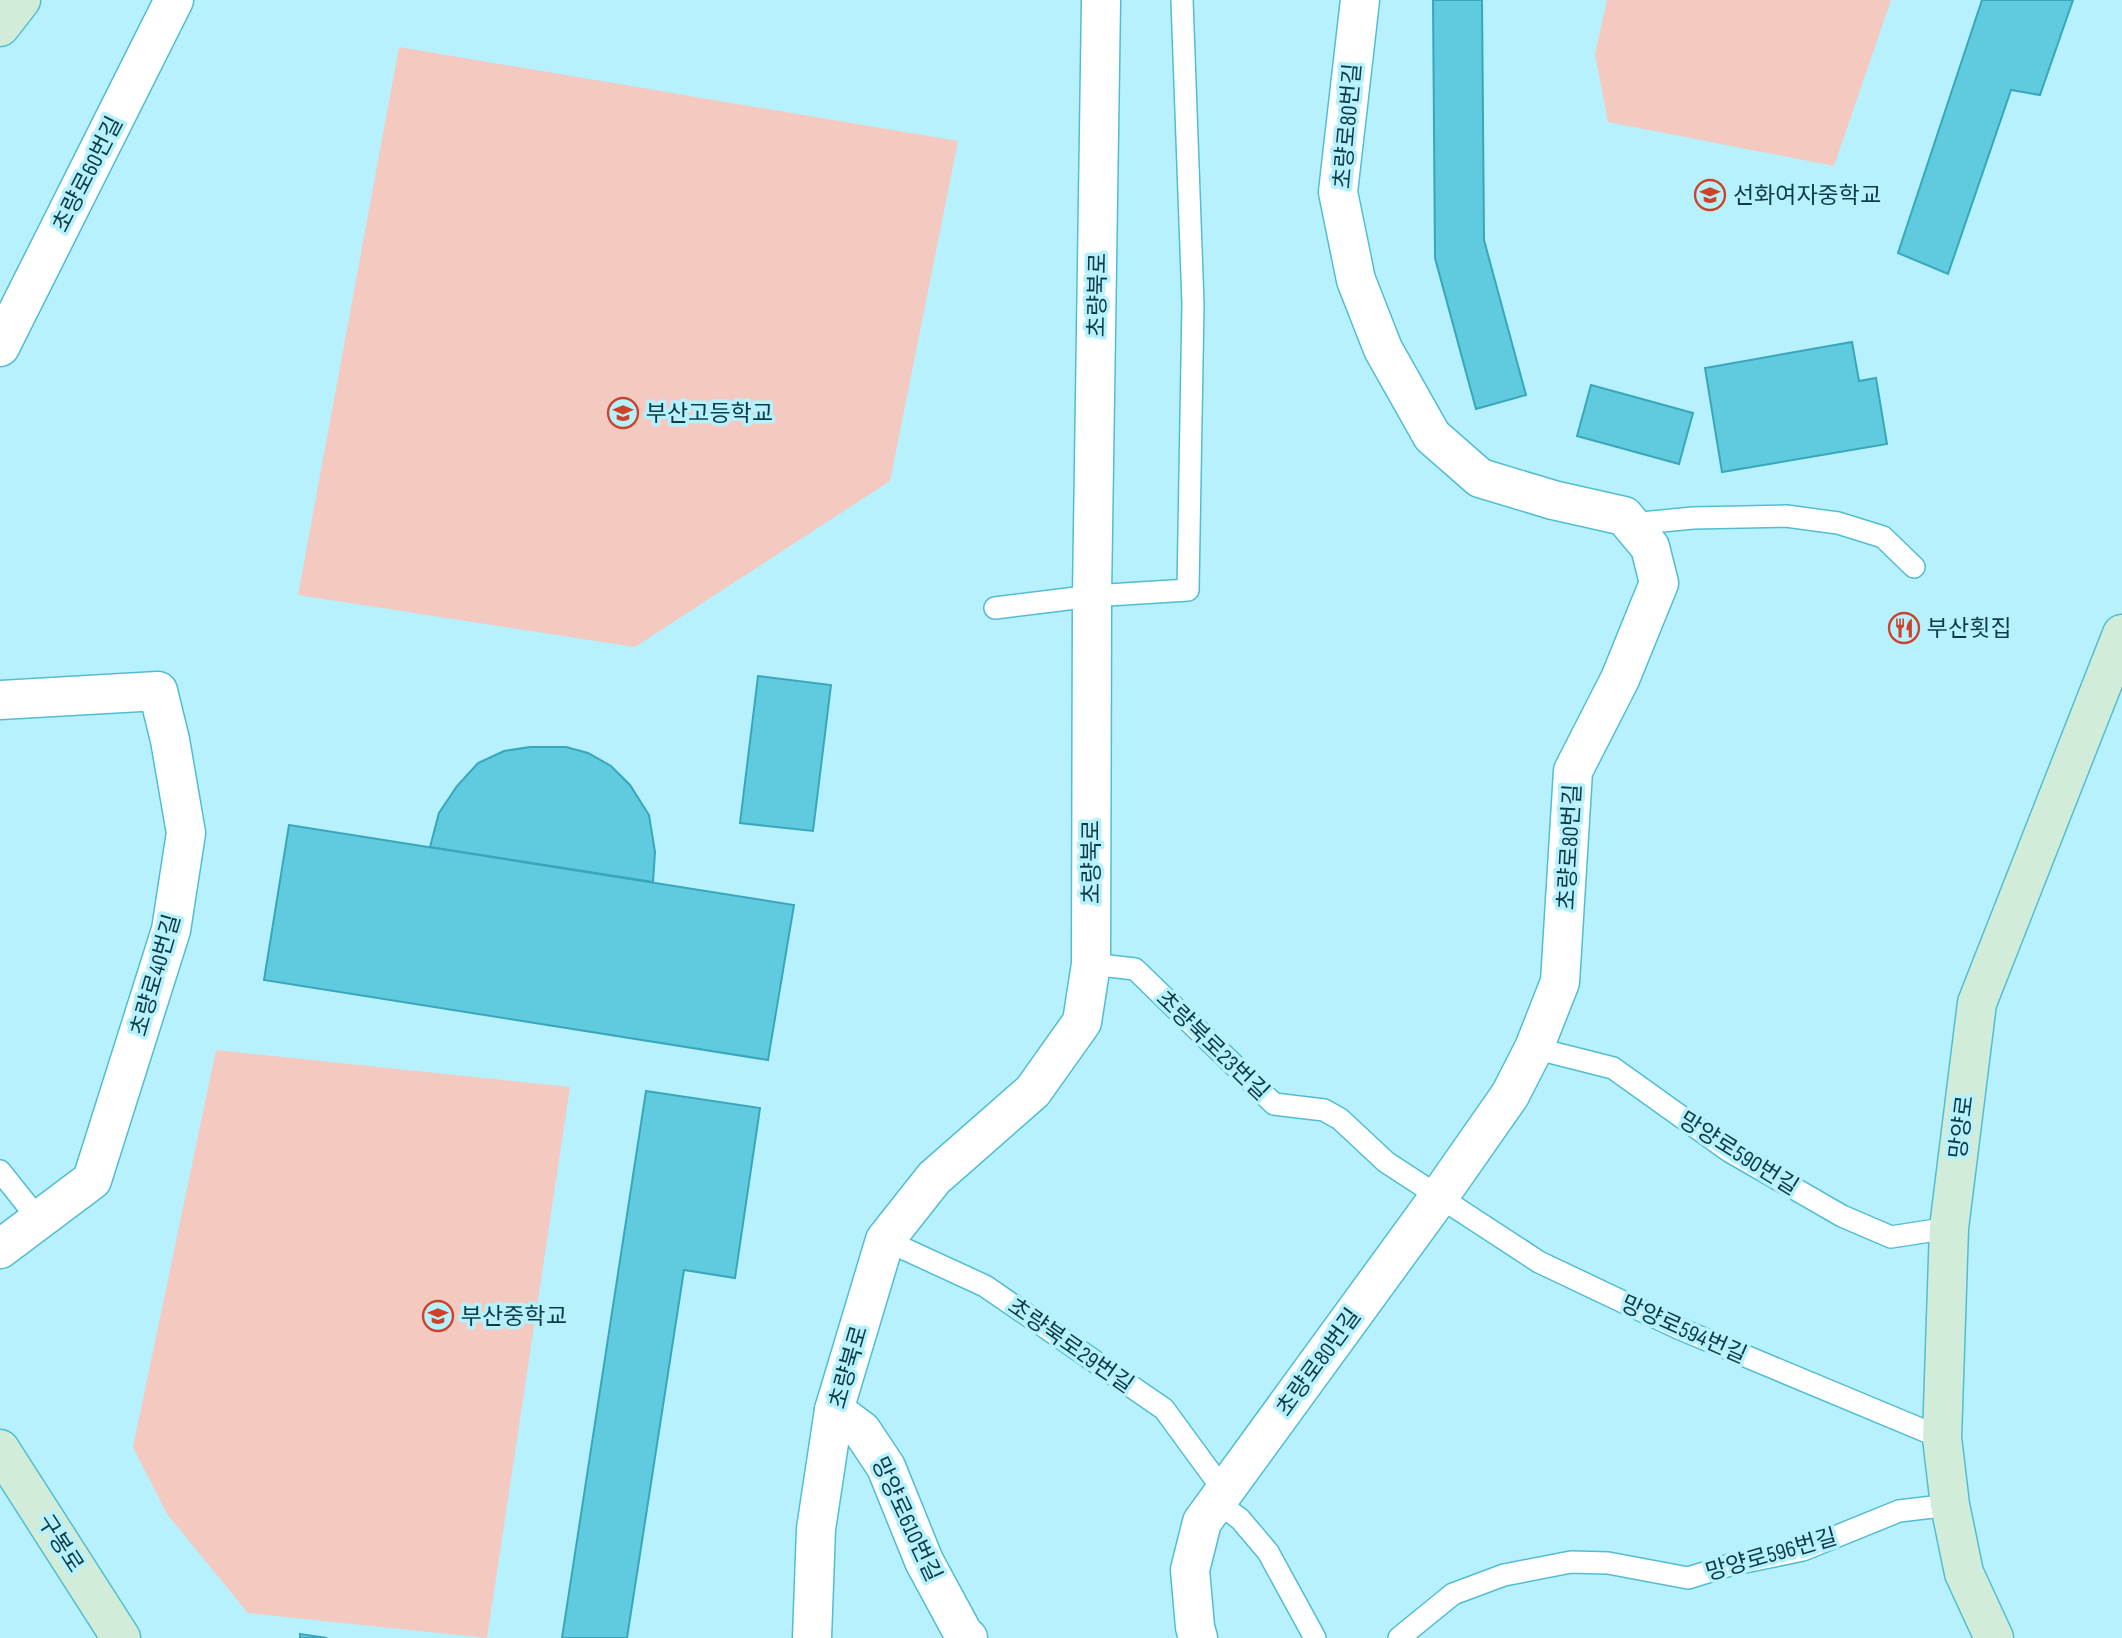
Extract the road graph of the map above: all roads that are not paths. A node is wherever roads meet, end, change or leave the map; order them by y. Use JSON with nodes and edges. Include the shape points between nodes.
{"nodes":[{"id":1,"x":21,"y":0,"type":"edge"},
{"id":2,"x":174,"y":0,"type":"edge"},
{"id":3,"x":1101,"y":0,"type":"edge"},
{"id":4,"x":1182,"y":0,"type":"edge"},
{"id":5,"x":1360,"y":0,"type":"edge"},
{"id":6,"x":0,"y":27,"type":"edge"},
{"id":7,"x":0,"y":347,"type":"edge"},
{"id":8,"x":1631,"y":524,"type":"junction"},
{"id":9,"x":1914,"y":567,"type":"dead end"},
{"id":10,"x":1092,"y":596,"type":"junction"},
{"id":11,"x":995,"y":608,"type":"dead end"},
{"id":12,"x":2122,"y":634,"type":"edge"},
{"id":13,"x":0,"y":700,"type":"edge"},
{"id":14,"x":1091,"y":964,"type":"junction"},
{"id":15,"x":1534,"y":1048,"type":"junction"},
{"id":16,"x":0,"y":1171,"type":"edge"},
{"id":17,"x":1438,"y":1198,"type":"junction"},
{"id":18,"x":39,"y":1220,"type":"junction"},
{"id":19,"x":1949,"y":1228,"type":"junction"},
{"id":20,"x":885,"y":1240,"type":"junction"},
{"id":21,"x":0,"y":1249,"type":"edge"},
{"id":22,"x":834,"y":1410,"type":"junction"},
{"id":23,"x":1942,"y":1438,"type":"junction"},
{"id":24,"x":0,"y":1449,"type":"edge"},
{"id":25,"x":1221,"y":1496,"type":"junction"},
{"id":26,"x":1950,"y":1505,"type":"junction"},
{"id":27,"x":121,"y":1638,"type":"edge"},
{"id":28,"x":812,"y":1638,"type":"edge"},
{"id":29,"x":968,"y":1638,"type":"edge"},
{"id":30,"x":1198,"y":1638,"type":"edge"},
{"id":31,"x":1315,"y":1638,"type":"edge"},
{"id":32,"x":1399,"y":1638,"type":"edge"},
{"id":33,"x":1994,"y":1638,"type":"edge"}],
"edges":[{"from":1,"to":6,"type":"main road"},
{"from":2,"to":7,"type":"street","name":"초량로60번길"},
{"from":3,"to":10,"type":"street","name":"초량북로"},
{"from":4,"to":10,"type":"lane","via":[[1193,304],[1188,590]]},
{"from":5,"to":8,"type":"street","name":"초량로80번길","via":[[1338,192],[1356,280],[1383,349],[1432,436],[1480,478],[1624,516]]},
{"from":8,"to":9,"type":"lane","via":[[1786,516],[1838,523],[1884,537]]},
{"from":8,"to":15,"type":"street","name":"초량로80번길","via":[[1650,547],[1659,583],[1619,679],[1573,771],[1560,982]]},
{"from":10,"to":11,"type":"lane"},
{"from":10,"to":14,"type":"street","name":"초량북로"},
{"from":12,"to":19,"type":"main road","name":"망양로","via":[[1977,1003]]},
{"from":13,"to":18,"type":"street","name":"초량로40번길","via":[[158,691],[186,833],[171,930],[92,1180]]},
{"from":14,"to":17,"type":"lane","name":"초량북로23번길","via":[[1135,969],[1274,1104],[1324,1110],[1340,1119],[1386,1162]]},
{"from":14,"to":20,"type":"street","name":"초량북로","via":[[1082,1022],[1033,1091],[934,1178]]},
{"from":15,"to":17,"type":"street","name":"초량로80번길","via":[[1510,1095]]},
{"from":15,"to":19,"type":"lane","name":"망양로590번길","via":[[1613,1068],[1729,1152],[1842,1216],[1891,1237]]},
{"from":16,"to":18,"type":"lane"},
{"from":17,"to":23,"type":"lane","name":"망양로594번길","via":[[1539,1262],[1678,1328]]},
{"from":17,"to":25,"type":"street","name":"초량로80번길"},
{"from":18,"to":21,"type":"street","name":"초량로40번길"},
{"from":19,"to":23,"type":"main road","name":"망양로"},
{"from":20,"to":22,"type":"street","name":"초량북로"},
{"from":20,"to":25,"type":"lane","name":"초량북로29번길","via":[[985,1286],[1164,1409]]},
{"from":22,"to":28,"type":"street","name":"초량북로","via":[[816,1529]]},
{"from":22,"to":29,"type":"street","name":"망양로610번길","via":[[862,1431],[886,1467],[924,1561]]},
{"from":23,"to":26,"type":"main road","name":"망양로"},
{"from":24,"to":27,"type":"main road","name":"구봉로"},
{"from":25,"to":30,"type":"street","name":"초량로80번길","via":[[1202,1522],[1190,1570]]},
{"from":25,"to":31,"type":"lane","name":"초량북로29번길","via":[[1268,1552]]},
{"from":26,"to":32,"type":"lane","name":"망양로596번길","via":[[1899,1511],[1803,1550],[1688,1578],[1608,1563],[1571,1562],[1504,1575],[1453,1594]]},
{"from":26,"to":33,"type":"main road","name":"망양로","via":[[1964,1573]]}]}
